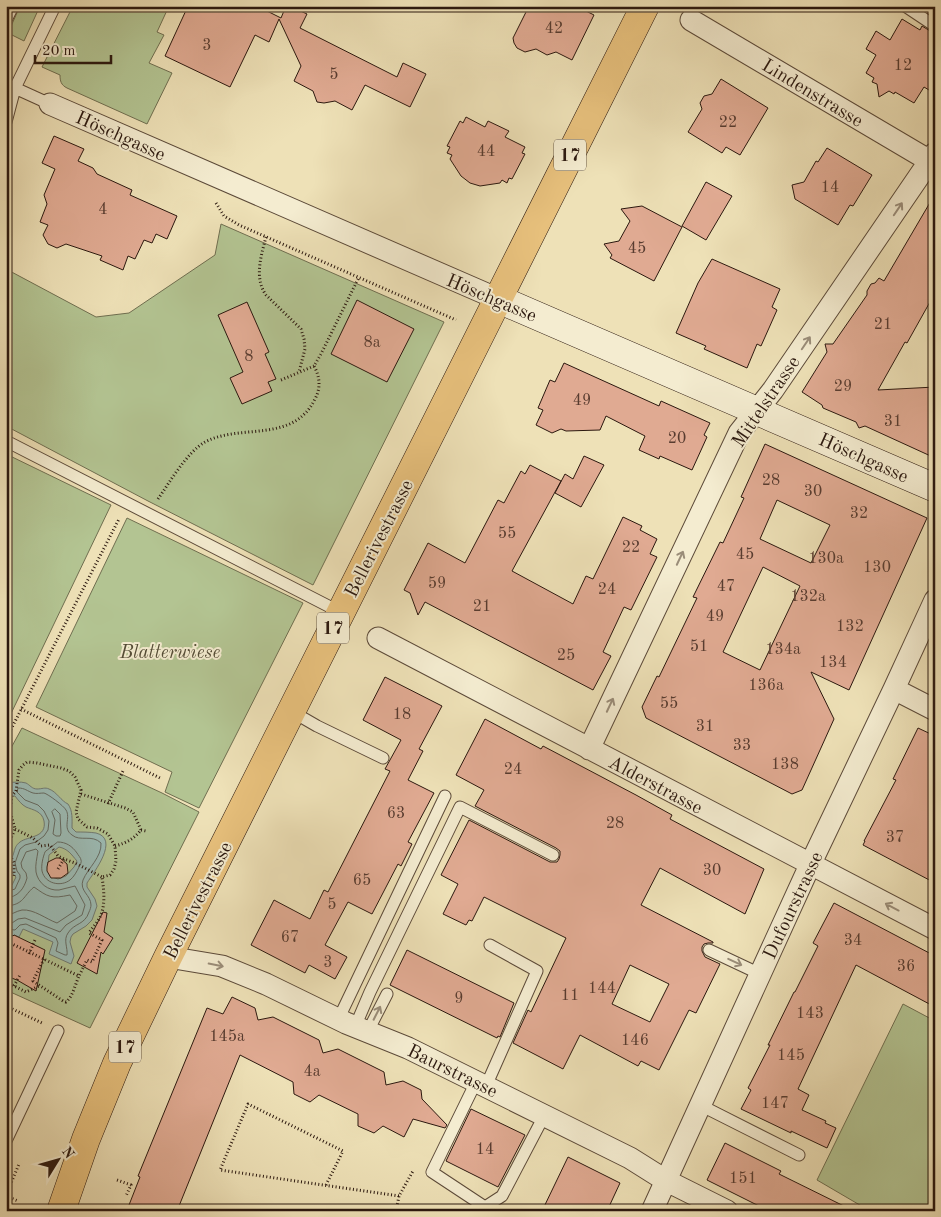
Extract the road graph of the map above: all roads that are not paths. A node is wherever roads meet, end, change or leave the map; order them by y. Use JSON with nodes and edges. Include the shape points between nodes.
{"nodes":[{"id":1,"x":13,"y":6,"type":"edge"},
{"id":2,"x":55,"y":6,"type":"edge"},
{"id":3,"x":905,"y":6,"type":"edge"},
{"id":4,"x":642,"y":8,"type":"edge"},
{"id":5,"x":6,"y":20,"type":"edge"},
{"id":6,"x":691,"y":20,"type":"dead end"},
{"id":7,"x":935,"y":26,"type":"edge"},
{"id":8,"x":11,"y":86,"type":"edge"},
{"id":9,"x":50,"y":104,"type":"joint"},
{"id":10,"x":6,"y":122,"type":"edge"},
{"id":11,"x":933,"y":159,"type":"edge"},
{"id":12,"x":498,"y":299,"type":"junction"},
{"id":13,"x":757,"y":411,"type":"junction"},
{"id":14,"x":6,"y":441,"type":"edge"},
{"id":15,"x":935,"y":488,"type":"edge"},
{"id":16,"x":935,"y":600,"type":"edge"},
{"id":17,"x":340,"y":612,"type":"junction"},
{"id":18,"x":378,"y":638,"type":"dead end"},
{"id":19,"x":894,"y":689,"type":"junction"},
{"id":20,"x":935,"y":710,"type":"edge"},
{"id":21,"x":291,"y":711,"type":"junction"},
{"id":22,"x":589,"y":749,"type":"junction"},
{"id":23,"x":383,"y":758,"type":"dead end"},
{"id":24,"x":445,"y":796,"type":"dead end"},
{"id":25,"x":554,"y":854,"type":"dead end"},
{"id":26,"x":810,"y":864,"type":"junction"},
{"id":27,"x":935,"y":929,"type":"edge"},
{"id":28,"x":490,"y":945,"type":"dead end"},
{"id":29,"x":710,"y":950,"type":"dead end"},
{"id":30,"x":168,"y":957,"type":"junction"},
{"id":31,"x":760,"y":974,"type":"junction"},
{"id":32,"x":387,"y":994,"type":"dead end"},
{"id":33,"x":354,"y":1026,"type":"junction"},
{"id":34,"x":58,"y":1031,"type":"road end"},
{"id":35,"x":481,"y":1084,"type":"junction"},
{"id":36,"x":700,"y":1105,"type":"junction"},
{"id":37,"x":544,"y":1116,"type":"junction"},
{"id":38,"x":6,"y":1141,"type":"edge"},
{"id":39,"x":798,"y":1155,"type":"dead end"},
{"id":40,"x":665,"y":1180,"type":"junction"},
{"id":41,"x":61,"y":1211,"type":"edge"},
{"id":42,"x":652,"y":1211,"type":"edge"},
{"id":43,"x":727,"y":1211,"type":"edge"}],
"edges":[{"from":1,"to":5,"type":"lane"},
{"from":2,"to":8,"type":"lane"},
{"from":3,"to":7,"type":"lane"},
{"from":4,"to":12,"type":"main road","name":"Bellerivestrasse","number":"17"},
{"from":6,"to":11,"type":"street","name":"Lindenstrasse"},
{"from":8,"to":9,"type":"lane"},
{"from":8,"to":10,"type":"lane"},
{"from":9,"to":12,"type":"street","name":"Höschgasse"},
{"from":13,"to":11,"type":"street","name":"Mittelstrasse","one_way":true},
{"from":12,"to":13,"type":"main road","name":"Höschgasse"},
{"from":12,"to":17,"type":"main road","name":"Bellerivestrasse","number":"17"},
{"from":13,"to":15,"type":"main road","name":"Höschgasse"},
{"from":22,"to":13,"type":"street","name":"Mittelstrasse","one_way":true,"via":[[739,434]]},
{"from":14,"to":17,"type":"lane"},
{"from":16,"to":19,"type":"street","name":"Dufourstrasse"},
{"from":17,"to":21,"type":"main road","name":"Bellerivestrasse","number":"17"},
{"from":18,"to":22,"type":"street","name":"Alderstrasse"},
{"from":19,"to":20,"type":"street"},
{"from":19,"to":26,"type":"street","name":"Dufourstrasse"},
{"from":21,"to":23,"type":"lane"},
{"from":21,"to":30,"type":"main road","name":"Bellerivestrasse","number":"17"},
{"from":22,"to":26,"type":"street","name":"Alderstrasse"},
{"from":24,"to":33,"type":"lane"},
{"from":25,"to":33,"type":"lane","via":[[460,807]]},
{"from":27,"to":26,"type":"street","name":"Alderstrasse","one_way":true},
{"from":26,"to":31,"type":"street","name":"Dufourstrasse"},
{"from":28,"to":35,"type":"lane","via":[[537,970]]},
{"from":29,"to":31,"type":"lane","one_way":true},
{"from":30,"to":33,"type":"street","name":"Baurstrasse","one_way":true,"via":[[222,966]]},
{"from":30,"to":41,"type":"main road","name":"Bellerivestrasse","number":"17","via":[[118,1063],[86,1139]]},
{"from":31,"to":36,"type":"street","name":"Dufourstrasse"},
{"from":33,"to":32,"type":"lane","one_way":true},
{"from":33,"to":35,"type":"street","name":"Baurstrasse"},
{"from":34,"to":38,"type":"lane"},
{"from":35,"to":37,"type":"street","name":"Baurstrasse"},
{"from":35,"to":37,"type":"lane","via":[[432,1172],[484,1207],[502,1196]]},
{"from":36,"to":39,"type":"lane"},
{"from":36,"to":40,"type":"street","name":"Dufourstrasse"},
{"from":37,"to":40,"type":"street","name":"Baurstrasse","via":[[630,1158]]},
{"from":40,"to":42,"type":"street","name":"Dufourstrasse"},
{"from":40,"to":43,"type":"street","name":"Baurstrasse"}]}
